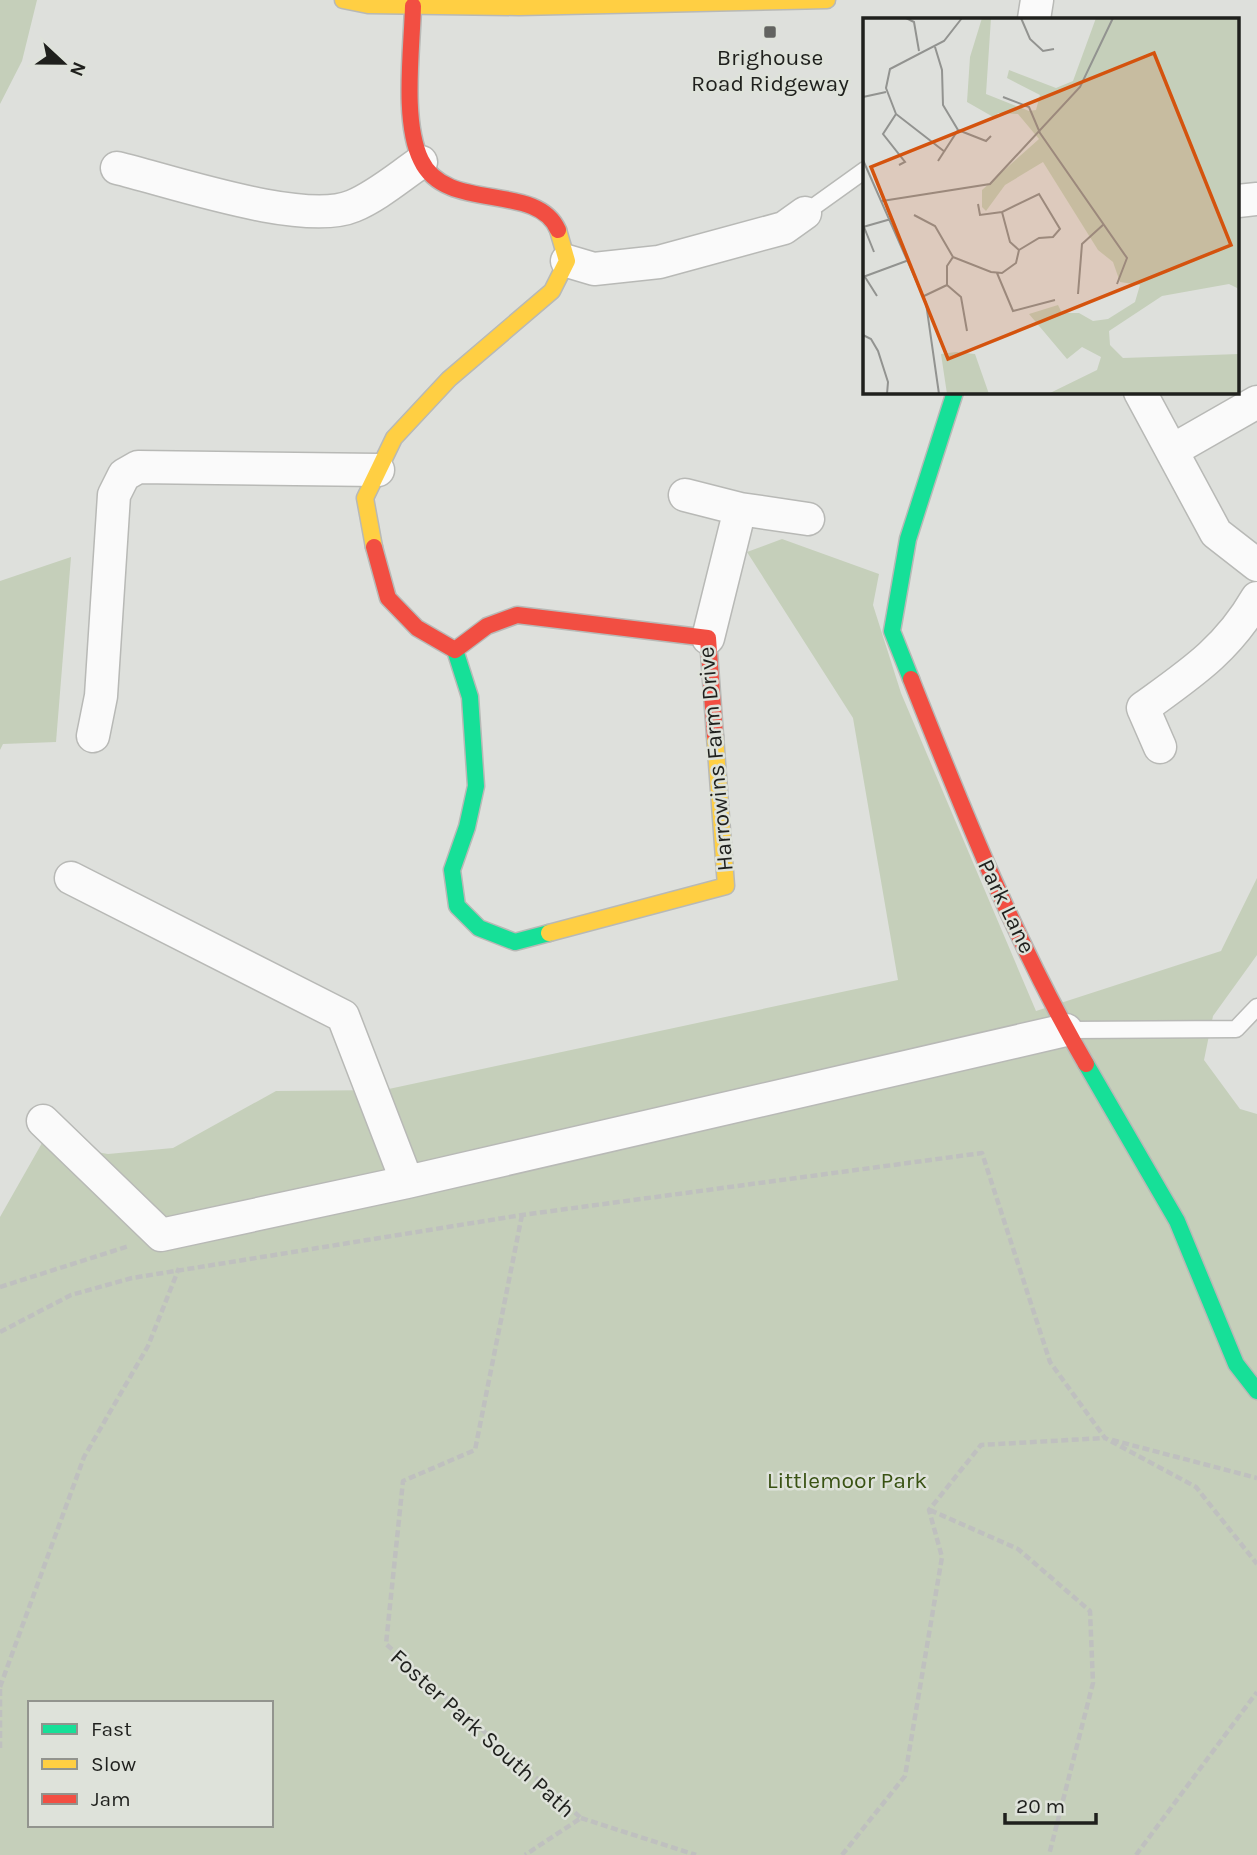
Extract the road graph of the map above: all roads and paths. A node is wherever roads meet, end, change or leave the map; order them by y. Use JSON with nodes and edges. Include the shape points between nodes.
{"nodes":[{"id":1,"x":343,"y":0,"type":"edge"},
{"id":2,"x":827,"y":0,"type":"edge"},
{"id":3,"x":1037,"y":0,"type":"edge"},
{"id":4,"x":649,"y":2,"type":"edge"},
{"id":5,"x":413,"y":6,"type":"junction"},
{"id":6,"x":1034,"y":18,"type":"edge"},
{"id":7,"x":421,"y":162,"type":"junction"},
{"id":8,"x":117,"y":168,"type":"dead end"},
{"id":9,"x":863,"y":172,"type":"edge"},
{"id":10,"x":792,"y":231,"type":"joint"},
{"id":11,"x":567,"y":261,"type":"junction"},
{"id":12,"x":954,"y":394,"type":"edge"},
{"id":13,"x":1141,"y":394,"type":"edge"},
{"id":14,"x":1257,"y":402,"type":"edge"},
{"id":15,"x":1173,"y":450,"type":"junction"},
{"id":16,"x":378,"y":470,"type":"junction"},
{"id":17,"x":685,"y":495,"type":"dead end"},
{"id":18,"x":740,"y":509,"type":"junction"},
{"id":19,"x":808,"y":519,"type":"dead end"},
{"id":20,"x":1257,"y":565,"type":"edge"},
{"id":21,"x":1257,"y":598,"type":"edge"},
{"id":22,"x":708,"y":638,"type":"junction"},
{"id":23,"x":455,"y":650,"type":"junction"},
{"id":24,"x":93,"y":736,"type":"dead end"},
{"id":25,"x":1160,"y":747,"type":"dead end"},
{"id":26,"x":71,"y":878,"type":"dead end"},
{"id":27,"x":1257,"y":1007,"type":"edge"},
{"id":28,"x":1066,"y":1030,"type":"junction"},
{"id":29,"x":43,"y":1121,"type":"dead end"},
{"id":30,"x":407,"y":1182,"type":"junction"},
{"id":31,"x":522,"y":1215,"type":"junction"},
{"id":32,"x":161,"y":1235,"type":"junction"},
{"id":33,"x":180,"y":1270,"type":"junction"},
{"id":34,"x":0,"y":1287,"type":"edge"},
{"id":35,"x":0,"y":1332,"type":"edge"},
{"id":36,"x":1257,"y":1391,"type":"edge"},
{"id":37,"x":1105,"y":1438,"type":"junction"},
{"id":38,"x":1257,"y":1478,"type":"edge"},
{"id":39,"x":929,"y":1510,"type":"junction"},
{"id":40,"x":1257,"y":1564,"type":"edge"},
{"id":41,"x":0,"y":1688,"type":"edge"},
{"id":42,"x":1257,"y":1692,"type":"edge"},
{"id":43,"x":0,"y":1748,"type":"edge"},
{"id":44,"x":581,"y":1818,"type":"junction"},
{"id":45,"x":525,"y":1855,"type":"edge"},
{"id":46,"x":696,"y":1855,"type":"edge"},
{"id":47,"x":842,"y":1855,"type":"edge"},
{"id":48,"x":1049,"y":1855,"type":"edge"},
{"id":49,"x":1136,"y":1855,"type":"edge"}],
"edges":[{"from":1,"to":5,"type":"street"},
{"from":2,"to":4,"type":"street"},
{"from":3,"to":6,"type":"street"},
{"from":4,"to":5,"type":"street"},
{"from":5,"to":7,"type":"street","via":[[414,128]]},
{"from":7,"to":8,"type":"street","via":[[352,207],[324,213],[284,210]]},
{"from":7,"to":11,"type":"street","via":[[441,183],[481,198],[531,206],[555,223]]},
{"from":9,"to":10,"type":"lane"},
{"from":10,"to":11,"type":"street","via":[[659,262],[594,269]]},
{"from":11,"to":16,"type":"street","via":[[552,291],[449,379],[394,438]]},
{"from":12,"to":28,"type":"street","name":"Park Lane","via":[[908,539],[892,631],[973,836]]},
{"from":13,"to":15,"type":"street"},
{"from":14,"to":15,"type":"street"},
{"from":15,"to":20,"type":"street","via":[[1216,533]]},
{"from":16,"to":23,"type":"street","via":[[365,498],[388,598],[417,628]]},
{"from":16,"to":24,"type":"street","via":[[138,467],[124,475],[114,495],[101,696]]},
{"from":17,"to":18,"type":"street"},
{"from":18,"to":19,"type":"street"},
{"from":18,"to":22,"type":"street"},
{"from":21,"to":25,"type":"street","via":[[1240,628],[1211,659],[1143,708]]},
{"from":22,"to":23,"type":"street","name":"Harrowins Farm Drive","via":[[517,615],[487,626]]},
{"from":22,"to":23,"type":"street","name":"Harrowins Farm Drive","via":[[726,886],[515,942],[479,928],[457,906],[452,870],[475,786],[470,697]]},
{"from":26,"to":30,"type":"street","via":[[343,1016]]},
{"from":27,"to":28,"type":"lane","via":[[1236,1029]]},
{"from":28,"to":30,"type":"street"},
{"from":28,"to":36,"type":"street","name":"Park Lane","via":[[1177,1221],[1236,1364]]},
{"from":29,"to":32,"type":"street"},
{"from":30,"to":32,"type":"street"},
{"from":31,"to":33,"type":"path"},
{"from":31,"to":37,"type":"path","via":[[982,1153],[1051,1362]]},
{"from":31,"to":44,"type":"path","name":"Foster Park South Path","via":[[475,1450],[403,1481],[386,1644]]},
{"from":32,"to":33,"type":"path"},
{"from":32,"to":34,"type":"path"},
{"from":33,"to":35,"type":"path","via":[[71,1295]]},
{"from":33,"to":41,"type":"path","via":[[148,1346],[84,1457]]},
{"from":37,"to":38,"type":"path"},
{"from":37,"to":39,"type":"path","via":[[981,1445]]},
{"from":37,"to":40,"type":"path","via":[[1196,1487]]},
{"from":39,"to":47,"type":"path","via":[[942,1558],[905,1776]]},
{"from":39,"to":48,"type":"path","via":[[1018,1549],[1090,1611],[1093,1683]]},
{"from":41,"to":43,"type":"path"},
{"from":42,"to":49,"type":"path"},
{"from":44,"to":45,"type":"path","name":"Foster Park South Path"},
{"from":44,"to":46,"type":"path"}]}
